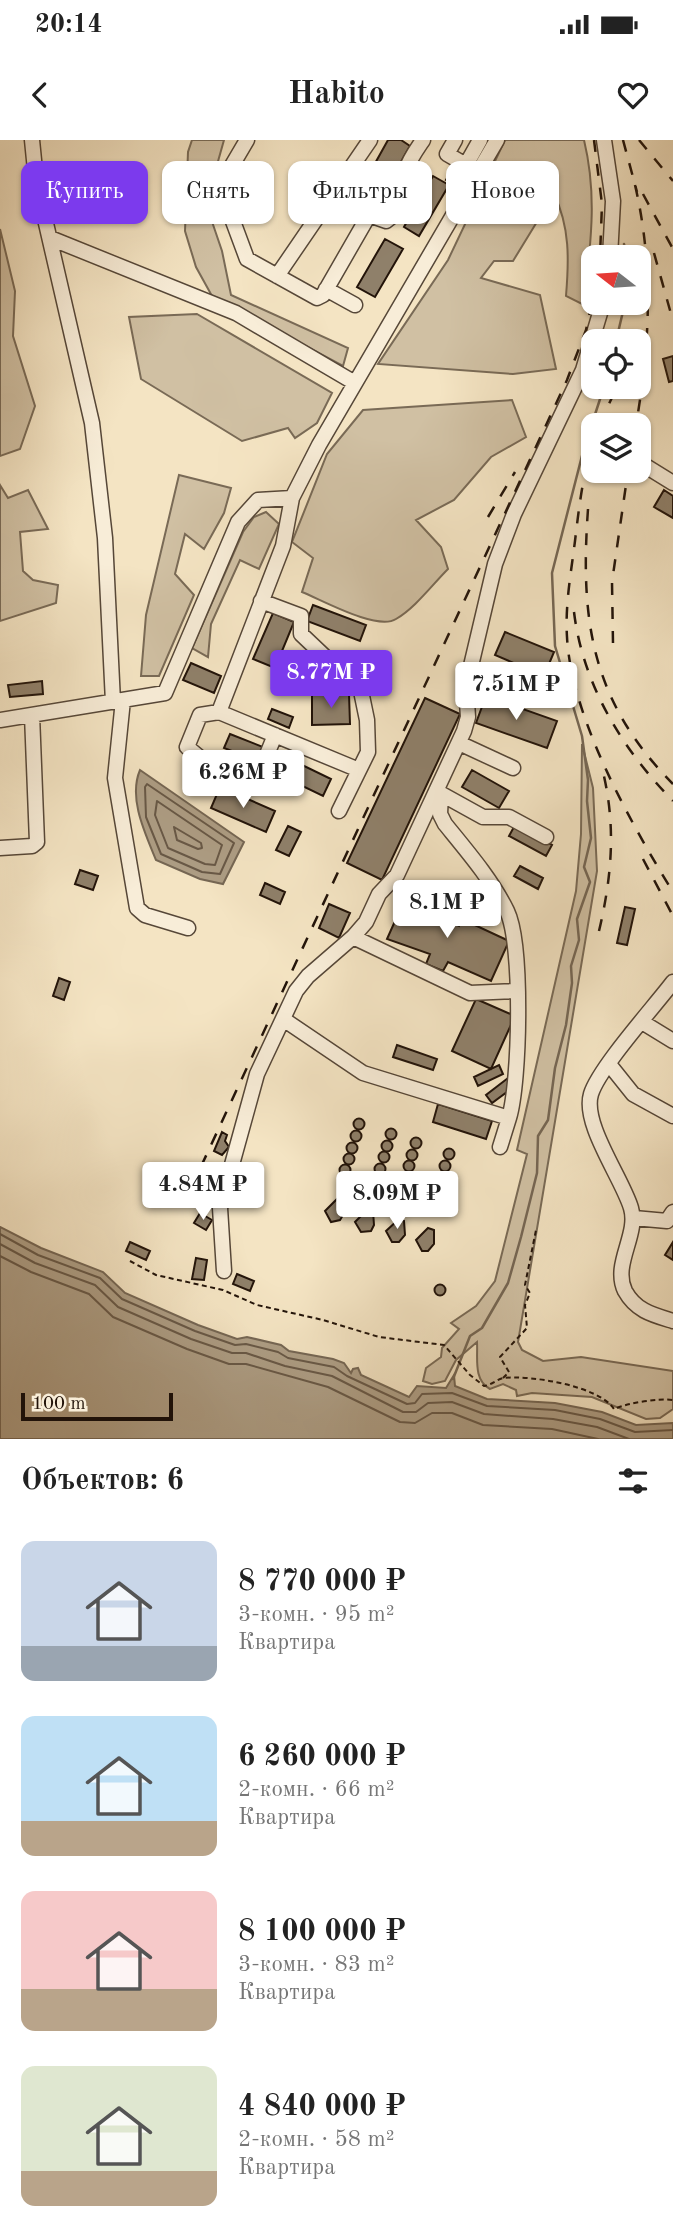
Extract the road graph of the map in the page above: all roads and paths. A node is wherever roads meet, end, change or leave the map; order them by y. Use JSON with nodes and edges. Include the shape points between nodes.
{"nodes":[{"id":1,"x":32,"y":140,"type":"edge"},
{"id":2,"x":247,"y":140,"type":"edge"},
{"id":3,"x":370,"y":140,"type":"edge"},
{"id":4,"x":423,"y":140,"type":"edge"},
{"id":5,"x":455,"y":140,"type":"edge"},
{"id":6,"x":480,"y":140,"type":"edge"},
{"id":7,"x":497,"y":140,"type":"edge"},
{"id":8,"x":604,"y":140,"type":"edge"},
{"id":9,"x":50,"y":238,"type":"junction"},
{"id":10,"x":611,"y":245,"type":"edge"},
{"id":11,"x":276,"y":276,"type":"junction"},
{"id":12,"x":326,"y":289,"type":"junction"},
{"id":13,"x":355,"y":306,"type":"dead end"},
{"id":14,"x":599,"y":315,"type":"edge"},
{"id":15,"x":355,"y":383,"type":"junction"},
{"id":16,"x":651,"y":469,"type":"edge"},
{"id":17,"x":673,"y":483,"type":"edge"},
{"id":18,"x":292,"y":498,"type":"junction"},
{"id":19,"x":261,"y":601,"type":"junction"},
{"id":20,"x":469,"y":674,"type":"junction"},
{"id":21,"x":537,"y":698,"type":"dead end"},
{"id":22,"x":118,"y":701,"type":"junction"},
{"id":23,"x":219,"y":712,"type":"junction"},
{"id":24,"x":32,"y":715,"type":"junction"},
{"id":25,"x":0,"y":720,"type":"edge"},
{"id":26,"x":275,"y":735,"type":"junction"},
{"id":27,"x":458,"y":743,"type":"junction"},
{"id":28,"x":513,"y":768,"type":"dead end"},
{"id":29,"x":359,"y":770,"type":"junction"},
{"id":30,"x":439,"y":793,"type":"junction"},
{"id":31,"x":339,"y":811,"type":"dead end"},
{"id":32,"x":546,"y":837,"type":"dead end"},
{"id":33,"x":0,"y":848,"type":"edge"},
{"id":34,"x":188,"y":928,"type":"dead end"},
{"id":35,"x":353,"y":937,"type":"junction"},
{"id":36,"x":673,"y":982,"type":"edge"},
{"id":37,"x":516,"y":991,"type":"junction"},
{"id":38,"x":283,"y":1019,"type":"junction"},
{"id":39,"x":642,"y":1022,"type":"junction"},
{"id":40,"x":673,"y":1041,"type":"edge"},
{"id":41,"x":609,"y":1065,"type":"junction"},
{"id":42,"x":673,"y":1116,"type":"edge"},
{"id":43,"x":509,"y":1118,"type":"junction"},
{"id":44,"x":500,"y":1147,"type":"dead end"},
{"id":45,"x":634,"y":1219,"type":"junction"},
{"id":46,"x":671,"y":1221,"type":"edge"},
{"id":47,"x":536,"y":1230,"type":"dead end"},
{"id":48,"x":130,"y":1261,"type":"dead end"},
{"id":49,"x":224,"y":1271,"type":"dead end"},
{"id":50,"x":673,"y":1321,"type":"edge"},
{"id":51,"x":502,"y":1378,"type":"junction"},
{"id":52,"x":673,"y":1400,"type":"edge"}],
"edges":[{"from":1,"to":9,"type":"street"},
{"from":2,"to":11,"type":"street","via":[[227,174],[224,197],[247,259]]},
{"from":3,"to":11,"type":"street"},
{"from":4,"to":12,"type":"street","via":[[405,171],[404,194],[391,217],[386,221],[369,215]]},
{"from":5,"to":6,"type":"street","via":[[447,154],[466,165]]},
{"from":7,"to":15,"type":"street"},
{"from":8,"to":10,"type":"street","via":[[613,201]]},
{"from":9,"to":15,"type":"street","via":[[236,313]]},
{"from":9,"to":22,"type":"street","via":[[92,423]]},
{"from":11,"to":12,"type":"street","via":[[317,298]]},
{"from":12,"to":13,"type":"street"},
{"from":14,"to":20,"type":"street","via":[[583,370],[498,555]]},
{"from":15,"to":18,"type":"street"},
{"from":16,"to":17,"type":"street"},
{"from":18,"to":19,"type":"street","via":[[283,546]]},
{"from":18,"to":22,"type":"street","via":[[258,500],[238,522],[165,693]]},
{"from":19,"to":23,"type":"street"},
{"from":19,"to":29,"type":"street","via":[[301,616],[299,632],[361,691],[368,743]]},
{"from":20,"to":21,"type":"street"},
{"from":20,"to":27,"type":"street","via":[[468,717]]},
{"from":22,"to":24,"type":"street"},
{"from":22,"to":34,"type":"street","via":[[116,778],[137,908],[145,915]]},
{"from":23,"to":26,"type":"street"},
{"from":23,"to":26,"type":"street","via":[[200,715],[187,747],[222,776],[254,786]]},
{"from":24,"to":25,"type":"street"},
{"from":24,"to":33,"type":"street","via":[[37,842]]},
{"from":26,"to":29,"type":"street"},
{"from":27,"to":28,"type":"street"},
{"from":27,"to":30,"type":"street"},
{"from":29,"to":31,"type":"street"},
{"from":30,"to":32,"type":"street","via":[[488,819],[509,817]]},
{"from":30,"to":35,"type":"street","via":[[397,875],[379,894]]},
{"from":30,"to":37,"type":"street","via":[[445,824],[509,914]]},
{"from":35,"to":37,"type":"street","via":[[470,993]]},
{"from":35,"to":38,"type":"street","via":[[308,976]]},
{"from":36,"to":39,"type":"street"},
{"from":37,"to":43,"type":"street","via":[[519,1049],[516,1096]]},
{"from":38,"to":43,"type":"street","via":[[363,1073]]},
{"from":38,"to":49,"type":"street","via":[[257,1074],[220,1208]]},
{"from":39,"to":40,"type":"street"},
{"from":39,"to":41,"type":"street"},
{"from":41,"to":42,"type":"street","via":[[633,1094]]},
{"from":41,"to":45,"type":"street","via":[[591,1094],[589,1111],[626,1190]]},
{"from":43,"to":44,"type":"street"},
{"from":45,"to":46,"type":"street"},
{"from":45,"to":50,"type":"street","via":[[621,1269],[624,1288],[643,1312]]},
{"from":47,"to":51,"type":"path","via":[[525,1285],[530,1293],[525,1305],[527,1328],[500,1357],[509,1372]]},
{"from":48,"to":51,"type":"path","via":[[156,1275],[223,1290],[257,1305],[379,1337],[444,1345],[484,1386]]},
{"from":51,"to":52,"type":"path","via":[[555,1380],[608,1399],[614,1409],[629,1402]]}]}
